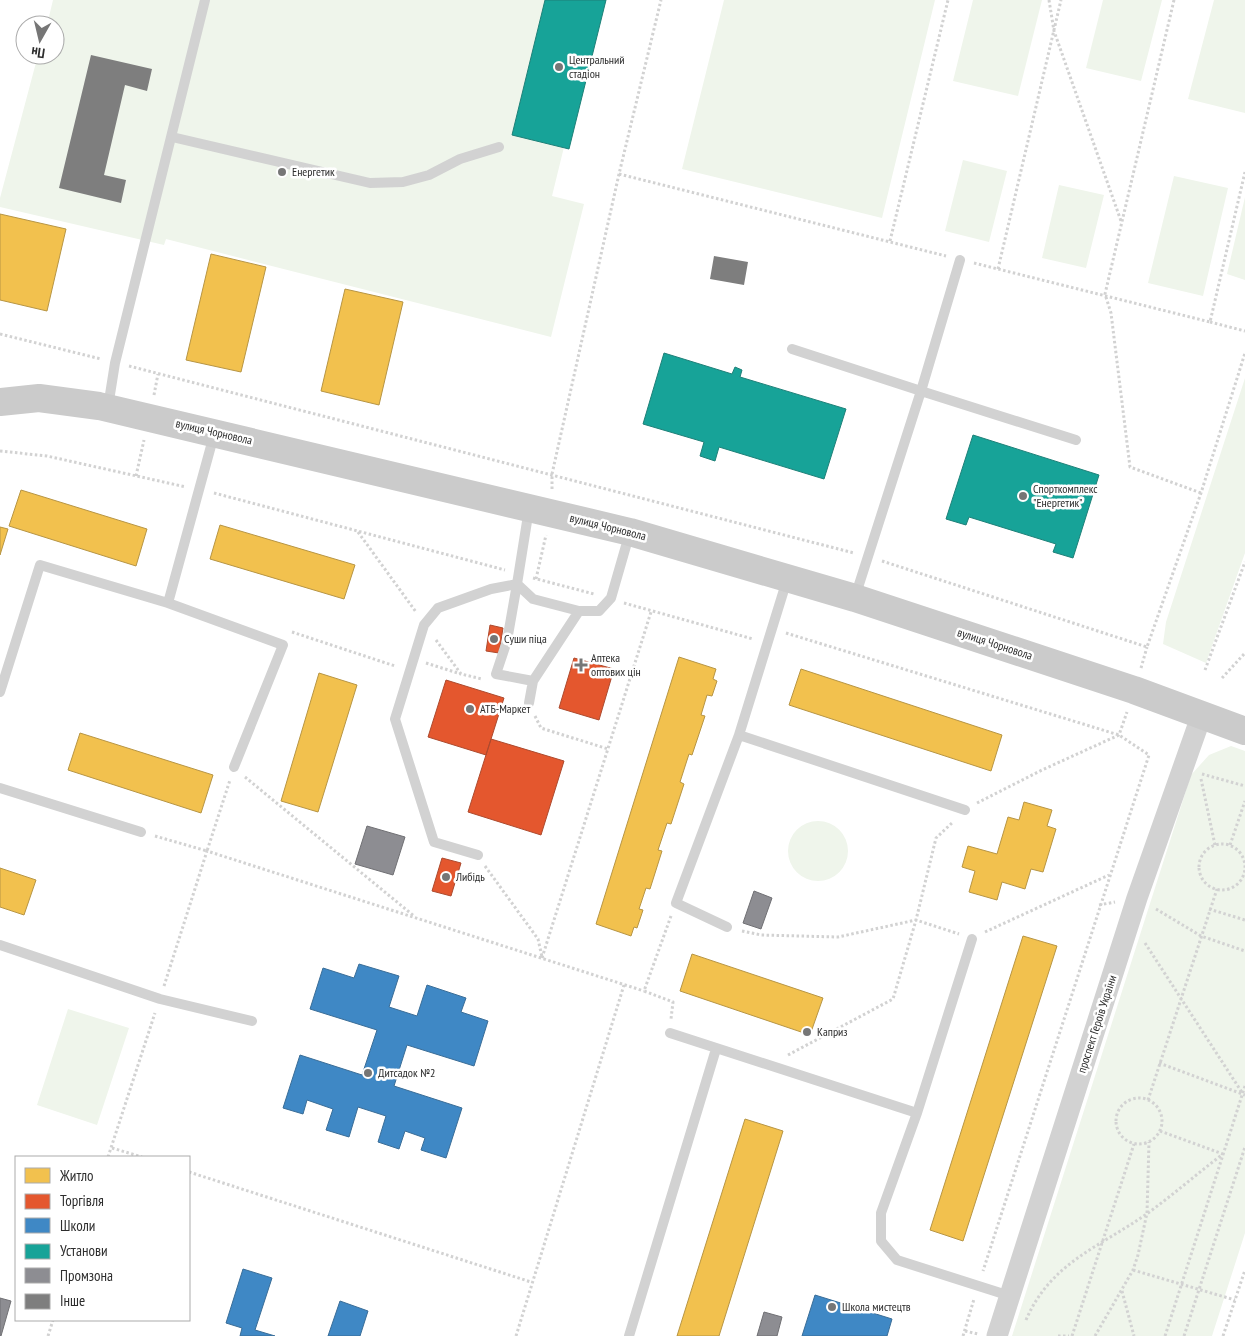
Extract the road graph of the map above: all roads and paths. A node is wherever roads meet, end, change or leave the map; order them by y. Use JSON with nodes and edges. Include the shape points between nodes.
{"nodes":[{"id":1,"x":205,"y":0,"type":"edge"},
{"id":2,"x":661,"y":0,"type":"edge"},
{"id":3,"x":948,"y":0,"type":"edge"},
{"id":4,"x":1049,"y":0,"type":"edge"},
{"id":5,"x":1061,"y":0,"type":"edge"},
{"id":6,"x":1174,"y":0,"type":"edge"},
{"id":7,"x":1054,"y":31,"type":"junction"},
{"id":8,"x":172,"y":137,"type":"junction"},
{"id":9,"x":499,"y":147,"type":"dead end"},
{"id":10,"x":1245,"y":172,"type":"edge"},
{"id":11,"x":619,"y":174,"type":"junction"},
{"id":12,"x":1122,"y":222,"type":"junction"},
{"id":13,"x":890,"y":241,"type":"junction"},
{"id":14,"x":960,"y":260,"type":"junction"},
{"id":15,"x":998,"y":269,"type":"junction"},
{"id":16,"x":1105,"y":294,"type":"junction"},
{"id":17,"x":1210,"y":322,"type":"junction"},
{"id":18,"x":1245,"y":331,"type":"edge"},
{"id":19,"x":0,"y":334,"type":"edge"},
{"id":20,"x":792,"y":349,"type":"dead end"},
{"id":21,"x":1245,"y":356,"type":"edge"},
{"id":22,"x":116,"y":363,"type":"junction"},
{"id":23,"x":921,"y":390,"type":"junction"},
{"id":24,"x":0,"y":402,"type":"edge"},
{"id":25,"x":107,"y":408,"type":"junction"},
{"id":26,"x":215,"y":432,"type":"junction"},
{"id":27,"x":1076,"y":440,"type":"dead end"},
{"id":28,"x":0,"y":451,"type":"edge"},
{"id":29,"x":552,"y":474,"type":"junction"},
{"id":30,"x":200,"y":490,"type":"junction"},
{"id":31,"x":1201,"y":493,"type":"junction"},
{"id":32,"x":529,"y":508,"type":"junction"},
{"id":33,"x":358,"y":532,"type":"junction"},
{"id":34,"x":630,"y":532,"type":"junction"},
{"id":35,"x":868,"y":557,"type":"junction"},
{"id":36,"x":1245,"y":562,"type":"edge"},
{"id":37,"x":788,"y":577,"type":"junction"},
{"id":38,"x":518,"y":579,"type":"junction"},
{"id":39,"x":611,"y":598,"type":"junction"},
{"id":40,"x":855,"y":598,"type":"junction"},
{"id":41,"x":168,"y":602,"type":"junction"},
{"id":42,"x":579,"y":612,"type":"junction"},
{"id":43,"x":652,"y":612,"type":"junction"},
{"id":44,"x":424,"y":625,"type":"junction"},
{"id":45,"x":773,"y":630,"type":"junction"},
{"id":46,"x":283,"y":644,"type":"junction"},
{"id":47,"x":1147,"y":647,"type":"junction"},
{"id":48,"x":1245,"y":653,"type":"edge"},
{"id":49,"x":414,"y":659,"type":"junction"},
{"id":50,"x":1205,"y":670,"type":"dead end"},
{"id":51,"x":410,"y":671,"type":"junction"},
{"id":52,"x":461,"y":674,"type":"junction"},
{"id":53,"x":1222,"y":678,"type":"dead end"},
{"id":54,"x":489,"y":681,"type":"dead end"},
{"id":55,"x":533,"y":681,"type":"junction"},
{"id":56,"x":1134,"y":690,"type":"junction"},
{"id":57,"x":0,"y":692,"type":"edge"},
{"id":58,"x":529,"y":703,"type":"joint"},
{"id":59,"x":1202,"y":714,"type":"junction"},
{"id":60,"x":1245,"y":731,"type":"edge"},
{"id":61,"x":739,"y":735,"type":"junction"},
{"id":62,"x":1119,"y":735,"type":"junction"},
{"id":63,"x":608,"y":749,"type":"junction"},
{"id":64,"x":234,"y":767,"type":"junction"},
{"id":65,"x":1245,"y":786,"type":"edge"},
{"id":66,"x":0,"y":788,"type":"edge"},
{"id":67,"x":1245,"y":801,"type":"edge"},
{"id":68,"x":965,"y":810,"type":"junction"},
{"id":69,"x":141,"y":832,"type":"joint"},
{"id":70,"x":1215,"y":845,"type":"junction"},
{"id":71,"x":1230,"y":845,"type":"junction"},
{"id":72,"x":207,"y":851,"type":"junction"},
{"id":73,"x":478,"y":855,"type":"joint"},
{"id":74,"x":1109,"y":874,"type":"junction"},
{"id":75,"x":1242,"y":877,"type":"junction"},
{"id":76,"x":1245,"y":883,"type":"edge"},
{"id":77,"x":1217,"y":889,"type":"junction"},
{"id":78,"x":1137,"y":898,"type":"junction"},
{"id":79,"x":676,"y":903,"type":"junction"},
{"id":80,"x":1209,"y":909,"type":"junction"},
{"id":81,"x":417,"y":918,"type":"junction"},
{"id":82,"x":916,"y":920,"type":"junction"},
{"id":83,"x":1245,"y":920,"type":"edge"},
{"id":84,"x":727,"y":927,"type":"joint"},
{"id":85,"x":1144,"y":934,"type":"dead end"},
{"id":86,"x":1201,"y":936,"type":"junction"},
{"id":87,"x":972,"y":939,"type":"junction"},
{"id":88,"x":0,"y":945,"type":"edge"},
{"id":89,"x":1245,"y":951,"type":"edge"},
{"id":90,"x":542,"y":958,"type":"junction"},
{"id":91,"x":624,"y":985,"type":"junction"},
{"id":92,"x":644,"y":991,"type":"junction"},
{"id":93,"x":1180,"y":998,"type":"junction"},
{"id":94,"x":160,"y":999,"type":"junction"},
{"id":95,"x":252,"y":1021,"type":"dead end"},
{"id":96,"x":670,"y":1033,"type":"joint"},
{"id":97,"x":716,"y":1049,"type":"junction"},
{"id":98,"x":1159,"y":1063,"type":"junction"},
{"id":99,"x":768,"y":1066,"type":"junction"},
{"id":100,"x":1245,"y":1086,"type":"edge"},
{"id":101,"x":1244,"y":1094,"type":"edge"},
{"id":102,"x":1148,"y":1100,"type":"junction"},
{"id":103,"x":917,"y":1113,"type":"junction"},
{"id":104,"x":1160,"y":1131,"type":"junction"},
{"id":105,"x":1149,"y":1142,"type":"junction"},
{"id":106,"x":1134,"y":1144,"type":"junction"},
{"id":107,"x":1245,"y":1147,"type":"edge"},
{"id":108,"x":112,"y":1148,"type":"junction"},
{"id":109,"x":1223,"y":1154,"type":"junction"},
{"id":110,"x":108,"y":1156,"type":"edge"},
{"id":111,"x":139,"y":1156,"type":"edge"},
{"id":112,"x":190,"y":1172,"type":"edge"},
{"id":113,"x":1147,"y":1213,"type":"junction"},
{"id":114,"x":1101,"y":1243,"type":"junction"},
{"id":115,"x":1133,"y":1270,"type":"junction"},
{"id":116,"x":1245,"y":1270,"type":"edge"},
{"id":117,"x":531,"y":1282,"type":"junction"},
{"id":118,"x":1182,"y":1284,"type":"junction"},
{"id":119,"x":978,"y":1285,"type":"junction"},
{"id":120,"x":1200,"y":1290,"type":"junction"},
{"id":121,"x":1122,"y":1291,"type":"junction"},
{"id":122,"x":1010,"y":1296,"type":"junction"},
{"id":123,"x":1235,"y":1300,"type":"junction"},
{"id":124,"x":53,"y":1321,"type":"edge"},
{"id":125,"x":1024,"y":1325,"type":"dead end"},
{"id":126,"x":965,"y":1331,"type":"junction"},
{"id":127,"x":48,"y":1336,"type":"edge"},
{"id":128,"x":516,"y":1336,"type":"edge"},
{"id":129,"x":629,"y":1336,"type":"edge"},
{"id":130,"x":963,"y":1336,"type":"edge"},
{"id":131,"x":984,"y":1336,"type":"edge"},
{"id":132,"x":997,"y":1336,"type":"edge"},
{"id":133,"x":1058,"y":1336,"type":"edge"},
{"id":134,"x":1070,"y":1336,"type":"edge"},
{"id":135,"x":1095,"y":1336,"type":"edge"},
{"id":136,"x":1134,"y":1336,"type":"edge"},
{"id":137,"x":1165,"y":1336,"type":"edge"},
{"id":138,"x":1184,"y":1336,"type":"edge"},
{"id":139,"x":1223,"y":1336,"type":"edge"}],
"edges":[{"from":1,"to":8,"type":"lane"},
{"from":2,"to":11,"type":"path"},
{"from":3,"to":13,"type":"path"},
{"from":4,"to":7,"type":"path"},
{"from":5,"to":7,"type":"path"},
{"from":6,"to":12,"type":"path"},
{"from":7,"to":12,"type":"path"},
{"from":7,"to":15,"type":"path"},
{"from":8,"to":9,"type":"lane","via":[[370,183],[403,182]]},
{"from":8,"to":22,"type":"lane"},
{"from":10,"to":17,"type":"path"},
{"from":11,"to":13,"type":"path"},
{"from":11,"to":29,"type":"path"},
{"from":12,"to":16,"type":"path"},
{"from":13,"to":14,"type":"path"},
{"from":14,"to":15,"type":"path"},
{"from":14,"to":23,"type":"lane"},
{"from":15,"to":16,"type":"path"},
{"from":16,"to":17,"type":"path"},
{"from":16,"to":31,"type":"path","via":[[1111,313],[1130,467]]},
{"from":17,"to":18,"type":"path"},
{"from":19,"to":22,"type":"path"},
{"from":20,"to":23,"type":"lane"},
{"from":21,"to":31,"type":"path"},
{"from":22,"to":25,"type":"lane"},
{"from":22,"to":29,"type":"path"},
{"from":23,"to":27,"type":"lane"},
{"from":23,"to":35,"type":"lane"},
{"from":24,"to":25,"type":"street","name":"вулиця Чорновола","via":[[39,398]]},
{"from":25,"to":26,"type":"street","name":"вулиця Чорновола"},
{"from":26,"to":30,"type":"lane"},
{"from":26,"to":32,"type":"street","name":"вулиця Чорновола"},
{"from":28,"to":30,"type":"path","via":[[47,456]]},
{"from":29,"to":35,"type":"path"},
{"from":30,"to":33,"type":"path"},
{"from":30,"to":41,"type":"lane"},
{"from":31,"to":47,"type":"path"},
{"from":32,"to":34,"type":"street","name":"вулиця Чорновола"},
{"from":32,"to":38,"type":"lane"},
{"from":33,"to":38,"type":"path"},
{"from":33,"to":44,"type":"path"},
{"from":34,"to":37,"type":"street","name":"вулиця Чорновола"},
{"from":34,"to":39,"type":"lane"},
{"from":35,"to":40,"type":"lane"},
{"from":35,"to":47,"type":"path"},
{"from":36,"to":50,"type":"path"},
{"from":37,"to":40,"type":"street","name":"вулиця Чорновола"},
{"from":37,"to":45,"type":"lane"},
{"from":38,"to":39,"type":"path"},
{"from":38,"to":42,"type":"lane","via":[[533,599]]},
{"from":38,"to":44,"type":"lane","via":[[438,608]]},
{"from":38,"to":55,"type":"lane","via":[[496,674]]},
{"from":39,"to":42,"type":"lane","via":[[599,611]]},
{"from":39,"to":43,"type":"path"},
{"from":40,"to":56,"type":"street","name":"вулиця Чорновола"},
{"from":41,"to":46,"type":"lane"},
{"from":41,"to":57,"type":"lane","via":[[40,565]]},
{"from":42,"to":55,"type":"lane"},
{"from":43,"to":45,"type":"path","via":[[754,640]]},
{"from":43,"to":63,"type":"path"},
{"from":44,"to":49,"type":"lane"},
{"from":44,"to":52,"type":"path"},
{"from":45,"to":61,"type":"lane"},
{"from":45,"to":62,"type":"path"},
{"from":46,"to":51,"type":"path","via":[[288,631]]},
{"from":46,"to":64,"type":"lane"},
{"from":47,"to":56,"type":"path"},
{"from":48,"to":53,"type":"path"},
{"from":49,"to":51,"type":"lane"},
{"from":49,"to":52,"type":"path"},
{"from":51,"to":73,"type":"lane","via":[[395,719],[434,842]]},
{"from":52,"to":54,"type":"path"},
{"from":55,"to":58,"type":"lane"},
{"from":56,"to":59,"type":"street","name":"вулиця Чорновола"},
{"from":56,"to":62,"type":"path"},
{"from":58,"to":63,"type":"path","via":[[541,728]]},
{"from":59,"to":60,"type":"street","name":"вулиця Чорновола"},
{"from":59,"to":78,"type":"street","name":"проспект Героїв України"},
{"from":61,"to":68,"type":"lane"},
{"from":61,"to":79,"type":"lane"},
{"from":62,"to":68,"type":"path"},
{"from":62,"to":74,"type":"path","via":[[1149,755]]},
{"from":63,"to":90,"type":"path"},
{"from":64,"to":72,"type":"path"},
{"from":64,"to":81,"type":"path"},
{"from":65,"to":70,"type":"path","via":[[1200,773]]},
{"from":66,"to":69,"type":"lane"},
{"from":67,"to":71,"type":"path"},
{"from":68,"to":82,"type":"path","via":[[936,838]]},
{"from":69,"to":72,"type":"path"},
{"from":70,"to":71,"type":"path"},
{"from":70,"to":77,"type":"path","via":[[1203,853],[1199,867],[1204,881]]},
{"from":71,"to":75,"type":"path","via":[[1237,849],[1244,862]]},
{"from":72,"to":81,"type":"path"},
{"from":72,"to":94,"type":"path"},
{"from":73,"to":90,"type":"path","via":[[538,939]]},
{"from":74,"to":87,"type":"path"},
{"from":74,"to":119,"type":"path"},
{"from":75,"to":76,"type":"path"},
{"from":75,"to":77,"type":"path","via":[[1232,887]]},
{"from":77,"to":80,"type":"path"},
{"from":78,"to":86,"type":"path"},
{"from":78,"to":122,"type":"street","name":"проспект Героїв України"},
{"from":79,"to":84,"type":"lane"},
{"from":79,"to":92,"type":"path"},
{"from":80,"to":83,"type":"path"},
{"from":80,"to":86,"type":"path"},
{"from":81,"to":90,"type":"path"},
{"from":82,"to":84,"type":"path","via":[[838,937],[761,935]]},
{"from":82,"to":87,"type":"path"},
{"from":82,"to":99,"type":"path","via":[[893,998]]},
{"from":85,"to":93,"type":"path","via":[[1145,944]]},
{"from":86,"to":89,"type":"path"},
{"from":86,"to":93,"type":"path"},
{"from":87,"to":103,"type":"lane"},
{"from":88,"to":94,"type":"lane"},
{"from":90,"to":91,"type":"path"},
{"from":91,"to":92,"type":"path"},
{"from":91,"to":117,"type":"path"},
{"from":92,"to":96,"type":"path","via":[[673,1002]]},
{"from":93,"to":98,"type":"path"},
{"from":93,"to":101,"type":"path"},
{"from":94,"to":95,"type":"lane"},
{"from":94,"to":108,"type":"path"},
{"from":96,"to":97,"type":"lane"},
{"from":97,"to":99,"type":"lane"},
{"from":97,"to":129,"type":"lane"},
{"from":98,"to":101,"type":"path"},
{"from":98,"to":102,"type":"path"},
{"from":99,"to":103,"type":"lane"},
{"from":100,"to":101,"type":"path"},
{"from":101,"to":109,"type":"path"},
{"from":102,"to":104,"type":"path","via":[[1162,1116]]},
{"from":102,"to":106,"type":"path","via":[[1133,1099],[1117,1114],[1121,1136]]},
{"from":103,"to":119,"type":"lane","via":[[881,1213],[881,1241],[897,1260]]},
{"from":104,"to":105,"type":"path"},
{"from":104,"to":109,"type":"path"},
{"from":105,"to":106,"type":"path"},
{"from":105,"to":113,"type":"path"},
{"from":106,"to":114,"type":"path"},
{"from":107,"to":120,"type":"path"},
{"from":108,"to":110,"type":"path"},
{"from":108,"to":111,"type":"path"},
{"from":109,"to":113,"type":"path"},
{"from":109,"to":118,"type":"path"},
{"from":112,"to":117,"type":"path"},
{"from":113,"to":114,"type":"path"},
{"from":113,"to":115,"type":"path"},
{"from":114,"to":125,"type":"path","via":[[1073,1260],[1052,1279],[1034,1301]]},
{"from":114,"to":134,"type":"path"},
{"from":115,"to":118,"type":"path"},
{"from":115,"to":121,"type":"path"},
{"from":116,"to":123,"type":"path"},
{"from":117,"to":128,"type":"path"},
{"from":118,"to":120,"type":"path"},
{"from":118,"to":137,"type":"path"},
{"from":119,"to":122,"type":"lane"},
{"from":119,"to":126,"type":"path"},
{"from":120,"to":123,"type":"path"},
{"from":120,"to":138,"type":"path"},
{"from":121,"to":135,"type":"path"},
{"from":121,"to":136,"type":"path"},
{"from":122,"to":132,"type":"street","name":"проспект Героїв України"},
{"from":123,"to":139,"type":"path"},
{"from":124,"to":127,"type":"path"},
{"from":126,"to":130,"type":"path"},
{"from":126,"to":131,"type":"path"},
{"from":133,"to":134,"type":"path"}]}
